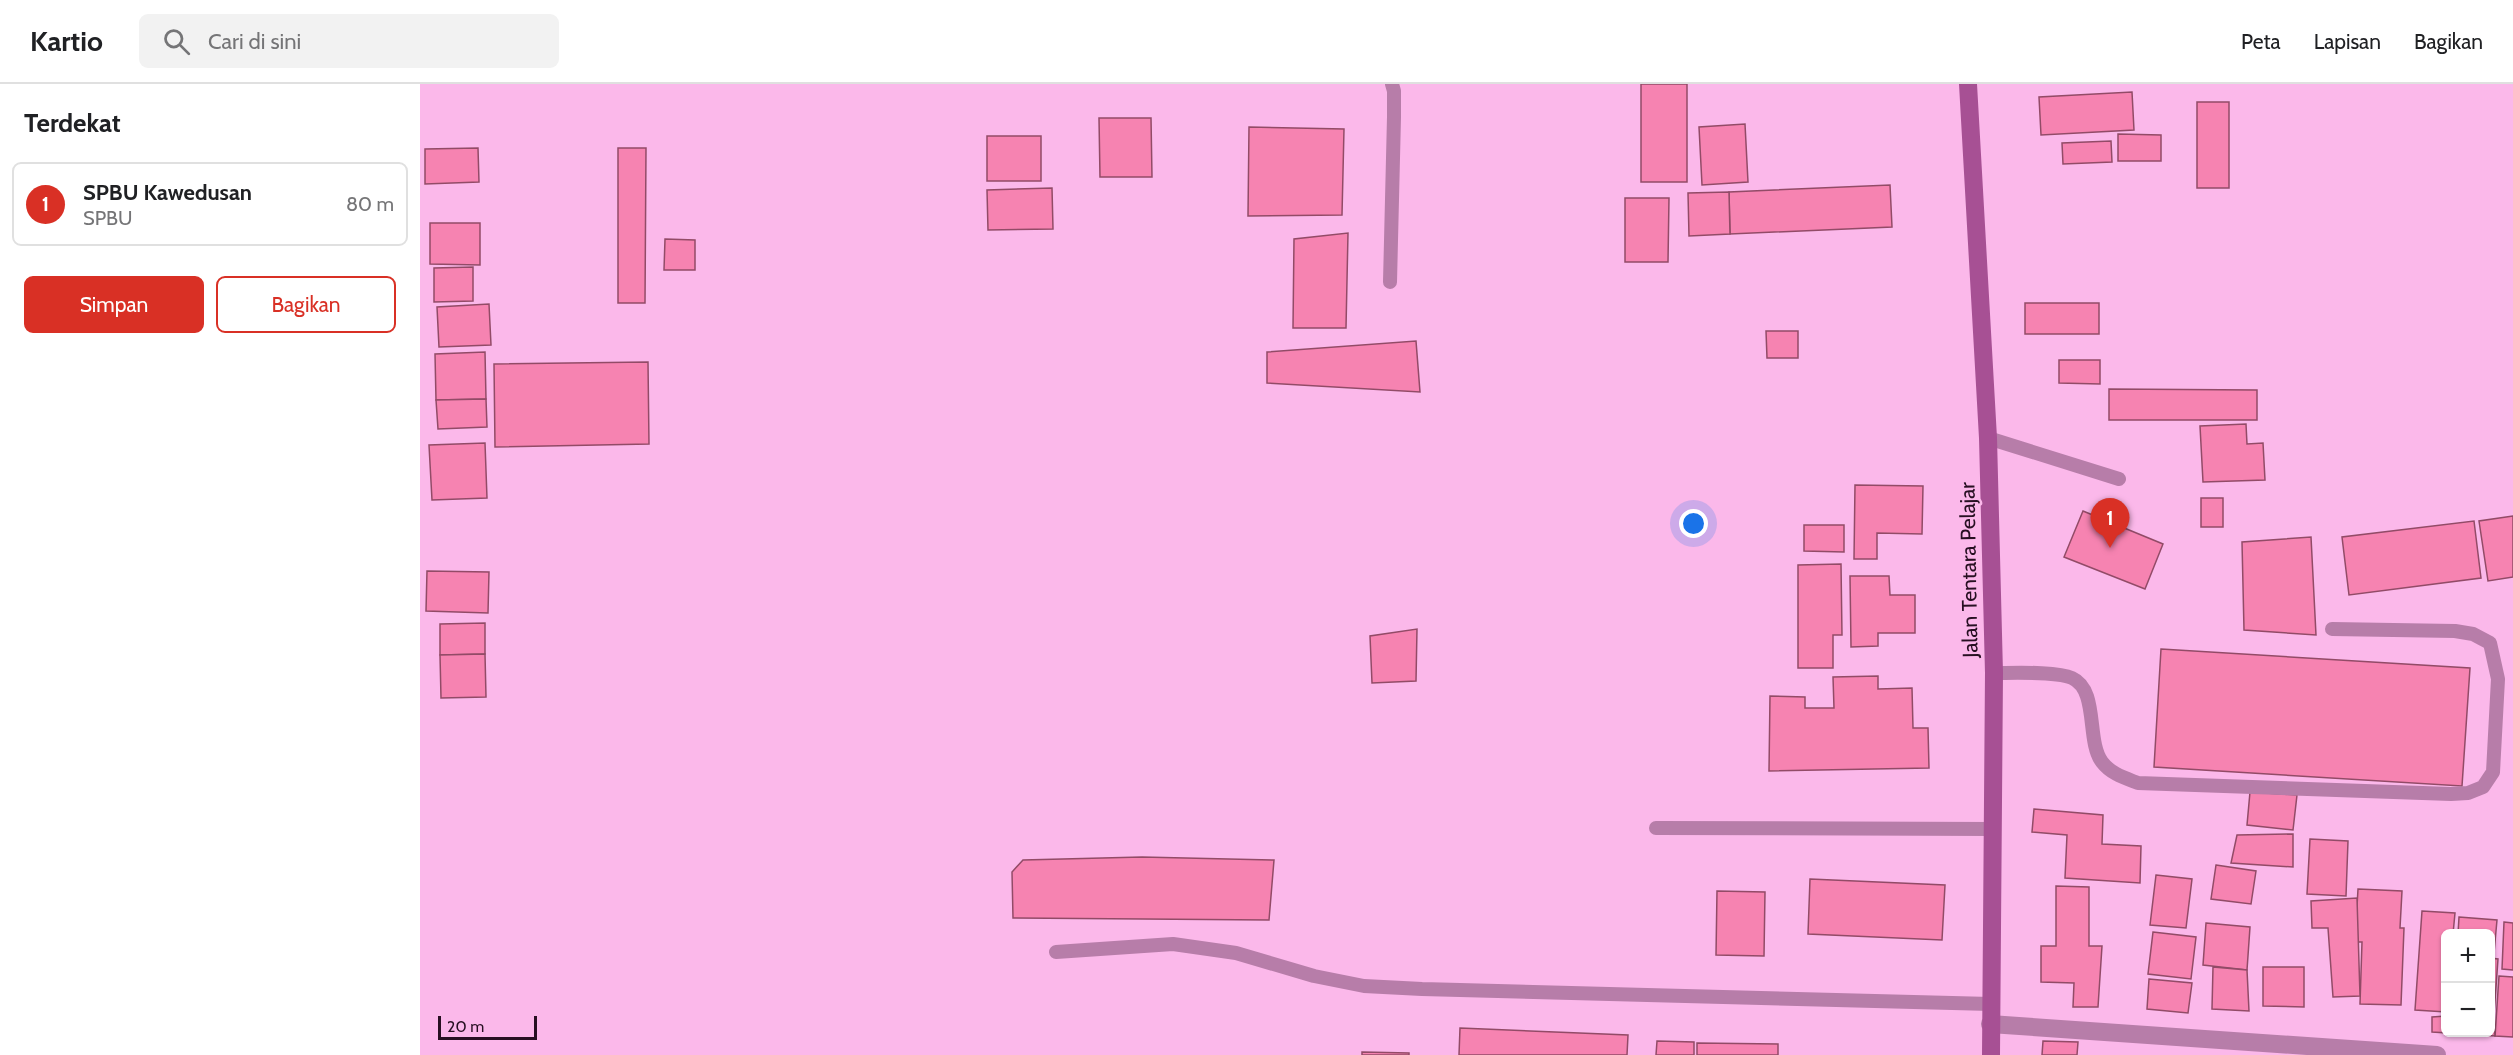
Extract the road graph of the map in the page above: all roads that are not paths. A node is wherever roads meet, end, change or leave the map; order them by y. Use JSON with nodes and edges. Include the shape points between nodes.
{"nodes":[{"id":1,"x":1392,"y":84,"type":"edge"},
{"id":2,"x":1968,"y":84,"type":"edge"},
{"id":3,"x":1390,"y":282,"type":"dead end"},
{"id":4,"x":1988,"y":438,"type":"junction"},
{"id":5,"x":2120,"y":479,"type":"dead end"},
{"id":6,"x":2332,"y":629,"type":"dead end"},
{"id":7,"x":1994,"y":672,"type":"junction"},
{"id":8,"x":1656,"y":828,"type":"dead end"},
{"id":9,"x":1993,"y":829,"type":"junction"},
{"id":10,"x":1056,"y":952,"type":"dead end"},
{"id":11,"x":1991,"y":1004,"type":"junction"},
{"id":12,"x":1990,"y":1024,"type":"junction"},
{"id":13,"x":1991,"y":1055,"type":"edge"},
{"id":14,"x":2437,"y":1055,"type":"edge"}],
"edges":[{"from":1,"to":3,"type":"lane"},
{"from":2,"to":4,"type":"main road","name":"Jalan Tentara Pelajar"},
{"from":4,"to":5,"type":"lane"},
{"from":4,"to":7,"type":"main road","name":"Jalan Tentara Pelajar"},
{"from":6,"to":7,"type":"lane","via":[[2455,631],[2490,643],[2498,678],[2496,738],[2493,772],[2483,787],[2451,795],[2138,783],[2117,775],[2102,762],[2088,699],[2083,686],[2072,677]]},
{"from":7,"to":9,"type":"main road","name":"Jalan Tentara Pelajar"},
{"from":8,"to":9,"type":"lane"},
{"from":9,"to":11,"type":"main road","name":"Jalan Tentara Pelajar"},
{"from":10,"to":11,"type":"lane","via":[[1173,944],[1236,954],[1364,986]]},
{"from":11,"to":12,"type":"main road","name":"Jalan Tentara Pelajar"},
{"from":12,"to":13,"type":"main road","name":"Jalan Tentara Pelajar"},
{"from":12,"to":14,"type":"street"}]}
